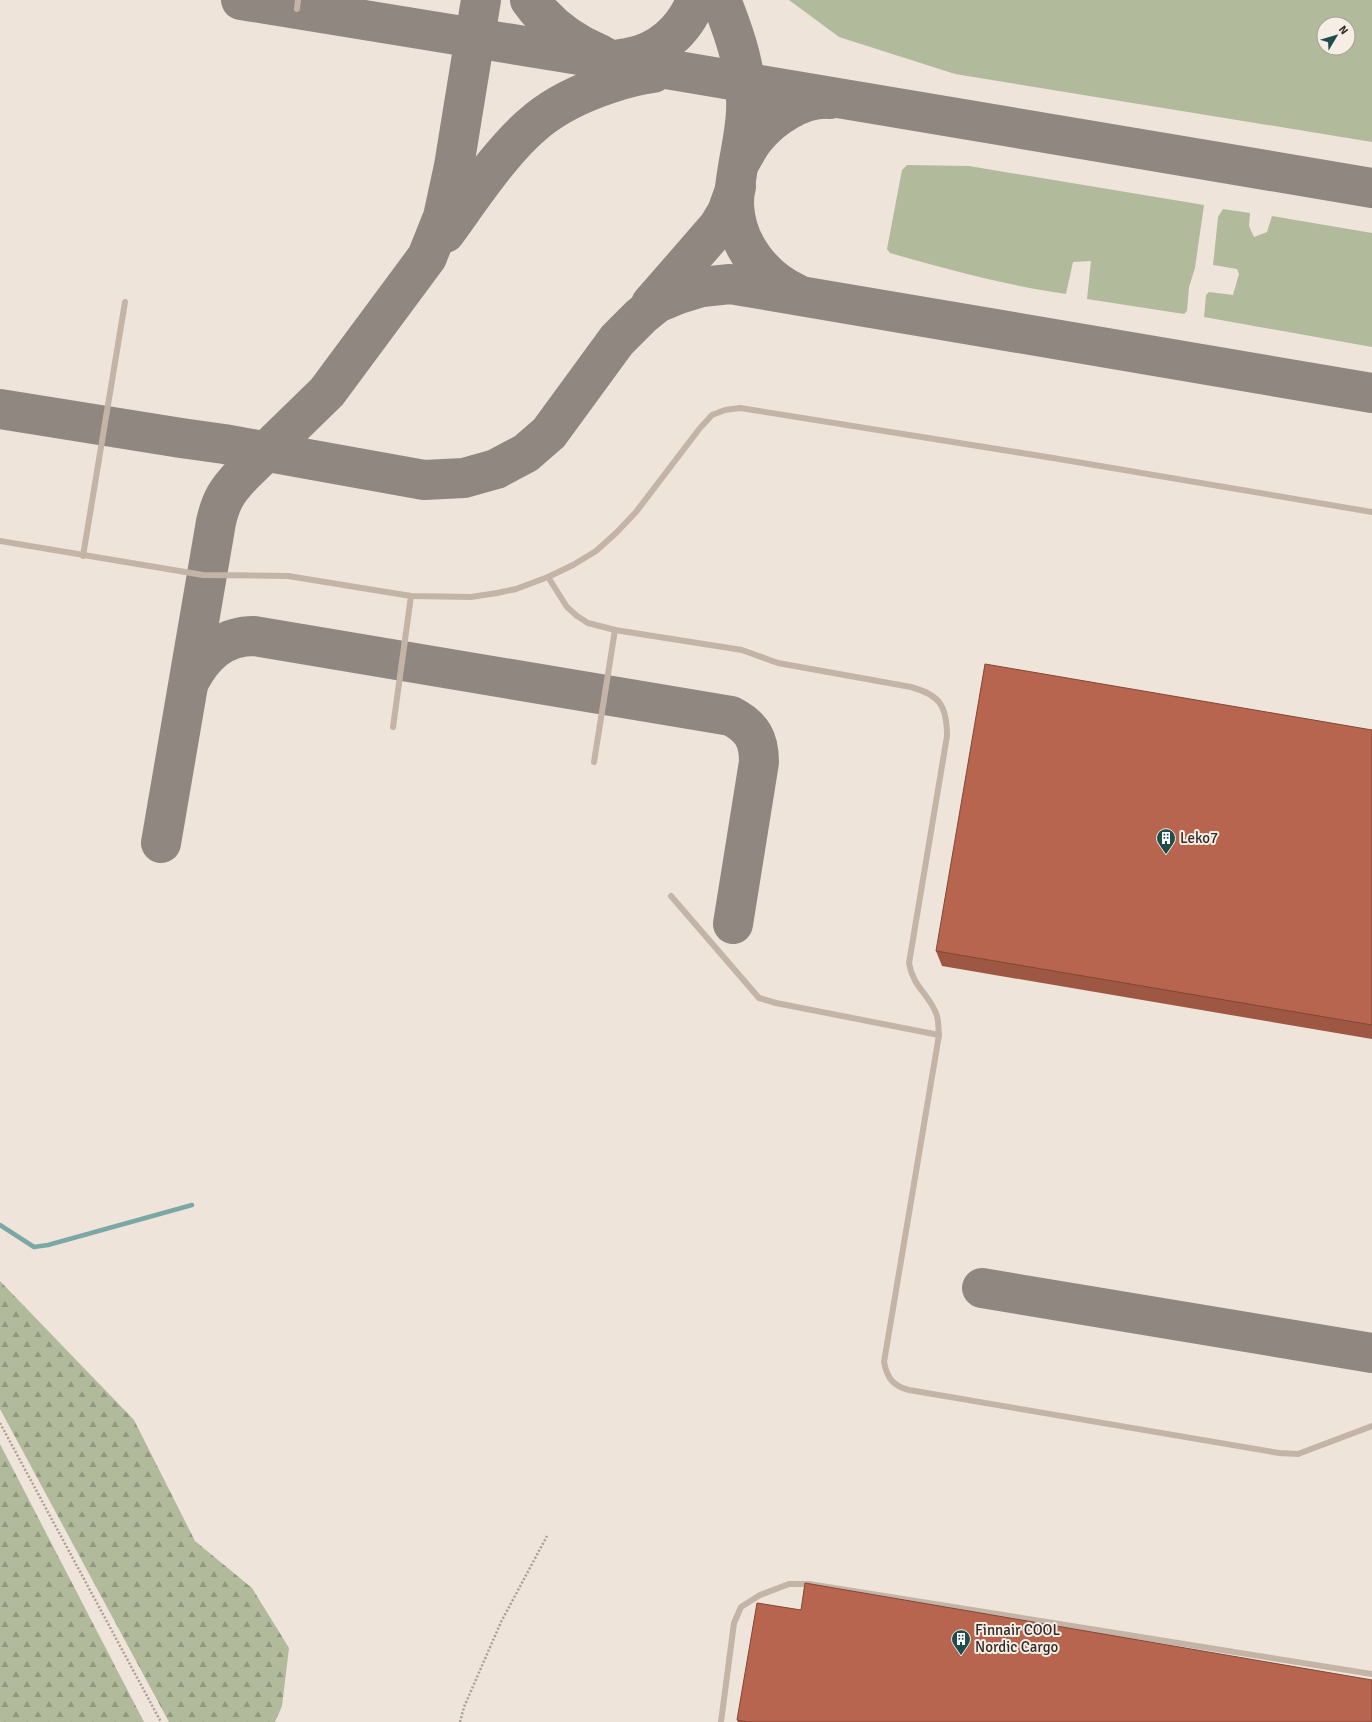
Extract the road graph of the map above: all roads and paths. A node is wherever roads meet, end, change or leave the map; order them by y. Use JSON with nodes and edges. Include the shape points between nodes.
{"nodes":[{"id":1,"x":298,"y":0,"type":"edge"},
{"id":2,"x":297,"y":9,"type":"dead end"},
{"id":3,"x":125,"y":302,"type":"dead end"},
{"id":4,"x":1372,"y":512,"type":"edge"},
{"id":5,"x":0,"y":541,"type":"edge"},
{"id":6,"x":83,"y":556,"type":"junction"},
{"id":7,"x":548,"y":577,"type":"junction"},
{"id":8,"x":412,"y":596,"type":"junction"},
{"id":9,"x":615,"y":630,"type":"junction"},
{"id":10,"x":393,"y":727,"type":"dead end"},
{"id":11,"x":594,"y":762,"type":"dead end"},
{"id":12,"x":671,"y":896,"type":"dead end"},
{"id":13,"x":939,"y":1035,"type":"junction"},
{"id":14,"x":0,"y":1423,"type":"edge"},
{"id":15,"x":1372,"y":1426,"type":"edge"},
{"id":16,"x":547,"y":1536,"type":"dead end"},
{"id":17,"x":1372,"y":1674,"type":"edge"},
{"id":18,"x":161,"y":1722,"type":"edge"},
{"id":19,"x":460,"y":1722,"type":"edge"},
{"id":20,"x":721,"y":1722,"type":"edge"}],
"edges":[{"from":1,"to":2,"type":"lane"},
{"from":3,"to":6,"type":"lane"},
{"from":4,"to":7,"type":"lane","via":[[740,408],[712,415],[636,512],[616,533],[596,551]]},
{"from":5,"to":6,"type":"lane"},
{"from":6,"to":8,"type":"lane","via":[[203,575],[288,576]]},
{"from":7,"to":8,"type":"lane","via":[[497,593],[471,596]]},
{"from":7,"to":9,"type":"lane","via":[[567,607],[576,616],[588,623]]},
{"from":8,"to":10,"type":"lane"},
{"from":9,"to":11,"type":"lane"},
{"from":9,"to":13,"type":"lane","via":[[742,650],[778,663],[911,687],[936,698],[947,719],[947,736],[909,963],[915,983],[936,1013]]},
{"from":12,"to":13,"type":"lane","via":[[759,998]]},
{"from":13,"to":15,"type":"lane","via":[[884,1362],[886,1374],[893,1383],[909,1390],[1279,1453],[1298,1454]]},
{"from":14,"to":18,"type":"path"},
{"from":16,"to":19,"type":"path","via":[[501,1622]]},
{"from":17,"to":20,"type":"lane","via":[[809,1584],[789,1584],[760,1595],[741,1607],[734,1623]]}]}
